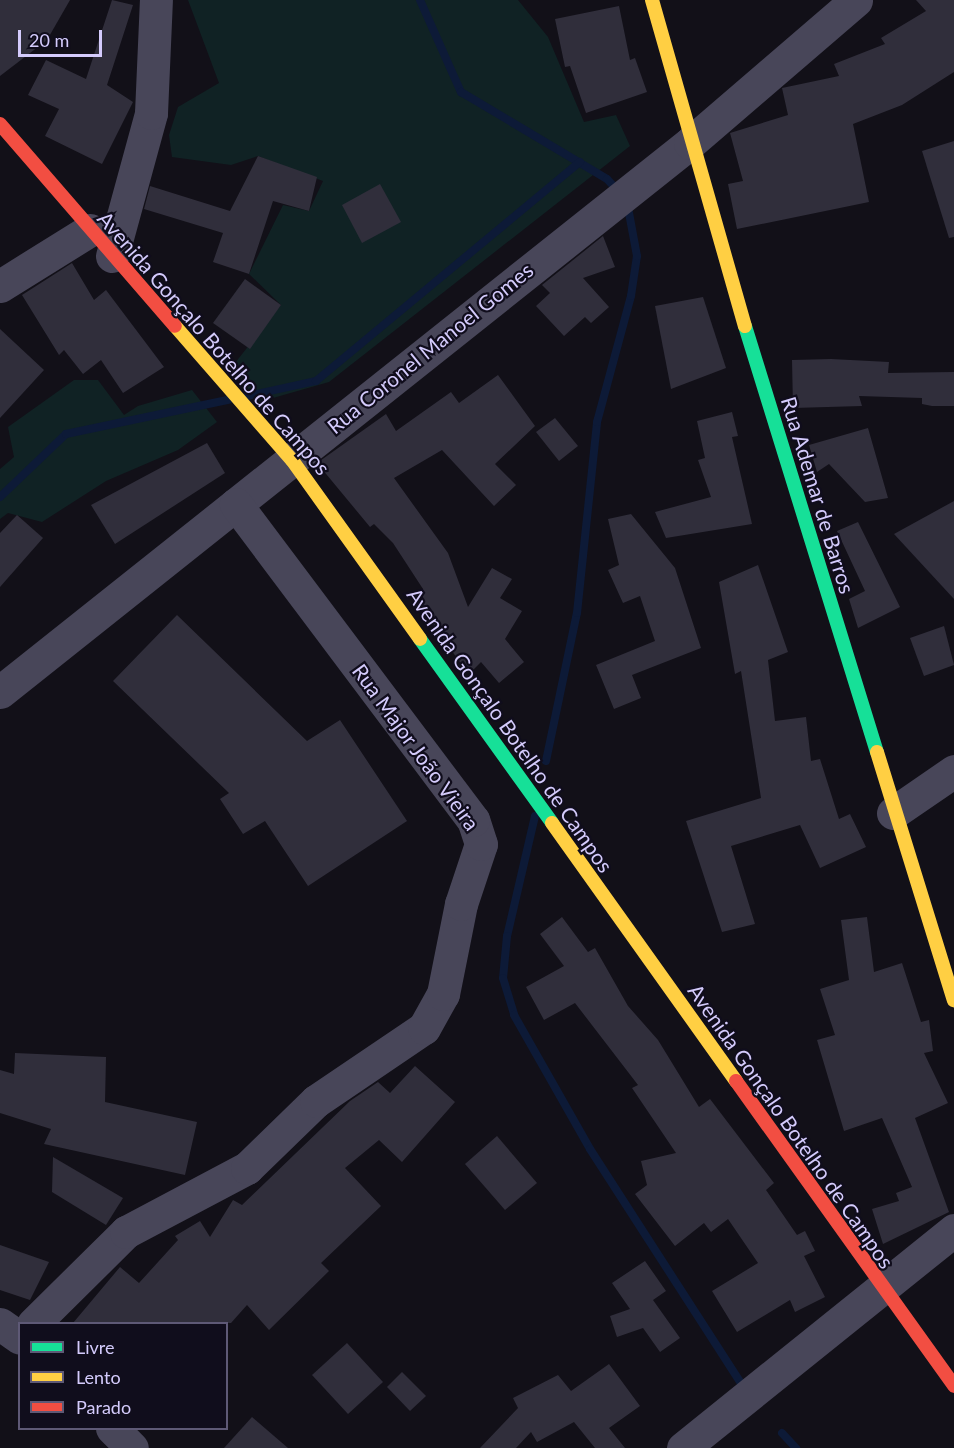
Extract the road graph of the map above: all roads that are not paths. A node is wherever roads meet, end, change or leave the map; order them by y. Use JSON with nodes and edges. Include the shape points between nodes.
{"nodes":[{"id":1,"x":156,"y":0,"type":"edge"},
{"id":2,"x":652,"y":0,"type":"edge"},
{"id":3,"x":856,"y":0,"type":"edge"},
{"id":4,"x":0,"y":124,"type":"edge"},
{"id":5,"x":690,"y":143,"type":"junction"},
{"id":6,"x":90,"y":230,"type":"junction"},
{"id":7,"x":112,"y":256,"type":"junction"},
{"id":8,"x":0,"y":286,"type":"edge"},
{"id":9,"x":292,"y":460,"type":"junction"},
{"id":10,"x":236,"y":504,"type":"junction"},
{"id":11,"x":0,"y":692,"type":"edge"},
{"id":12,"x":954,"y":771,"type":"edge"},
{"id":13,"x":893,"y":813,"type":"junction"},
{"id":14,"x":954,"y":1000,"type":"edge"},
{"id":15,"x":954,"y":1230,"type":"edge"},
{"id":16,"x":881,"y":1289,"type":"junction"},
{"id":17,"x":34,"y":1322,"type":"edge"},
{"id":18,"x":0,"y":1324,"type":"edge"},
{"id":19,"x":18,"y":1337,"type":"edge"},
{"id":20,"x":954,"y":1386,"type":"edge"},
{"id":21,"x":114,"y":1430,"type":"edge"},
{"id":22,"x":132,"y":1448,"type":"edge"},
{"id":23,"x":683,"y":1448,"type":"edge"}],
"edges":[{"from":1,"to":7,"type":"street","via":[[152,113]]},
{"from":2,"to":5,"type":"street","name":"Rua Ademar de Barros"},
{"from":3,"to":5,"type":"street","name":"Rua Coronel Manoel Gomes"},
{"from":4,"to":6,"type":"street","name":"Avenida Gonçalo Botelho de Campos"},
{"from":5,"to":9,"type":"street","name":"Rua Coronel Manoel Gomes","via":[[600,210]]},
{"from":5,"to":13,"type":"street","name":"Rua Ademar de Barros"},
{"from":6,"to":7,"type":"street","name":"Avenida Gonçalo Botelho de Campos"},
{"from":6,"to":8,"type":"street"},
{"from":7,"to":9,"type":"street","name":"Avenida Gonçalo Botelho de Campos"},
{"from":9,"to":10,"type":"street","name":"Rua Coronel Manoel Gomes"},
{"from":9,"to":16,"type":"street","name":"Avenida Gonçalo Botelho de Campos"},
{"from":10,"to":11,"type":"street","name":"Rua Coronel Manoel Gomes"},
{"from":10,"to":17,"type":"street","name":"Rua Major João Vieira","via":[[473,820],[481,844],[462,904],[443,994],[424,1028],[315,1101],[247,1168],[126,1232]]},
{"from":12,"to":13,"type":"street"},
{"from":13,"to":14,"type":"street","name":"Rua Ademar de Barros"},
{"from":15,"to":16,"type":"street"},
{"from":16,"to":20,"type":"street","name":"Avenida Gonçalo Botelho de Campos"},
{"from":16,"to":23,"type":"street"},
{"from":18,"to":19,"type":"street"},
{"from":21,"to":22,"type":"street"}]}
